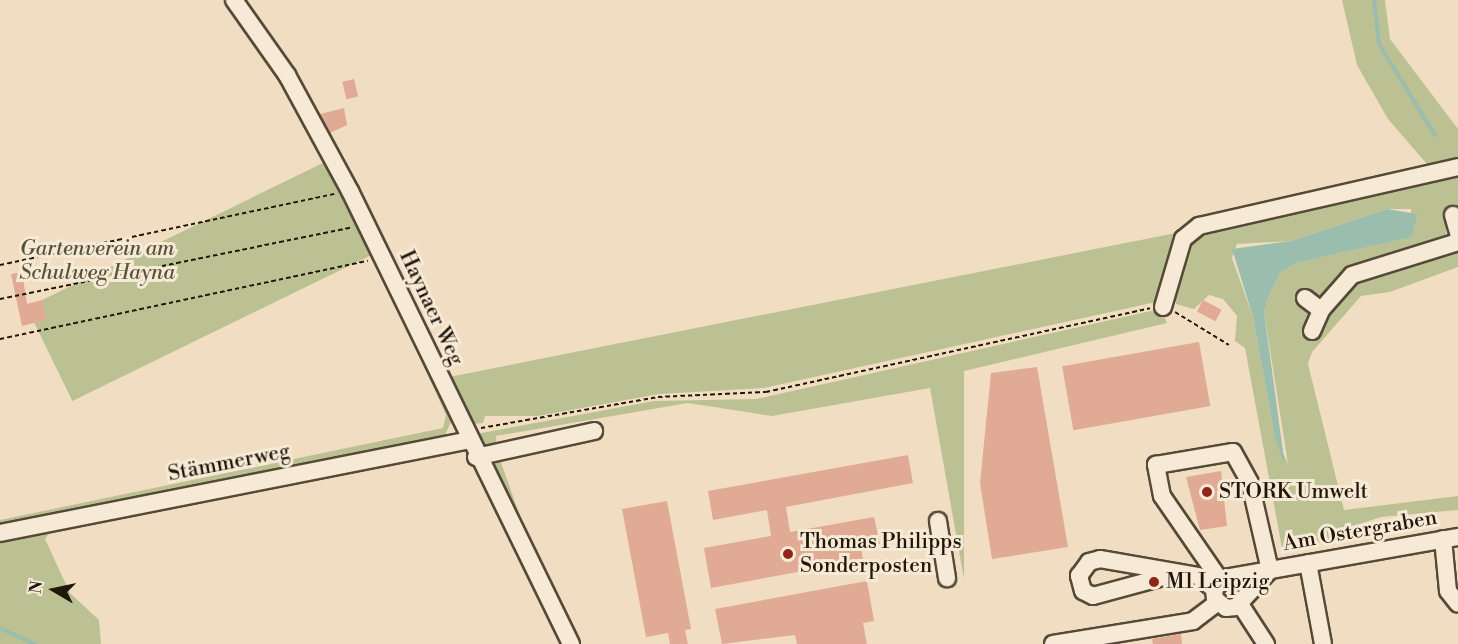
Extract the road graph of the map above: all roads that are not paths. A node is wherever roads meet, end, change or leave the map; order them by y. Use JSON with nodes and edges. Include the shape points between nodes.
{"nodes":[{"id":1,"x":234,"y":0,"type":"edge"},
{"id":2,"x":1458,"y":167,"type":"edge"},
{"id":3,"x":1453,"y":215,"type":"dead end"},
{"id":4,"x":1458,"y":233,"type":"edge"},
{"id":5,"x":1458,"y":242,"type":"edge"},
{"id":6,"x":1305,"y":298,"type":"dead end"},
{"id":7,"x":1163,"y":307,"type":"road end"},
{"id":8,"x":1321,"y":310,"type":"junction"},
{"id":9,"x":1312,"y":331,"type":"dead end"},
{"id":10,"x":594,"y":431,"type":"dead end"},
{"id":11,"x":466,"y":436,"type":"junction"},
{"id":12,"x":476,"y":457,"type":"junction"},
{"id":13,"x":938,"y":521,"type":"dead end"},
{"id":14,"x":0,"y":533,"type":"edge"},
{"id":15,"x":1450,"y":538,"type":"edge"},
{"id":16,"x":1308,"y":563,"type":"junction"},
{"id":17,"x":1270,"y":570,"type":"junction"},
{"id":18,"x":1178,"y":573,"type":"junction"},
{"id":19,"x":947,"y":578,"type":"dead end"},
{"id":20,"x":1217,"y":591,"type":"junction"},
{"id":21,"x":1240,"y":604,"type":"junction"},
{"id":22,"x":1458,"y":604,"type":"edge"},
{"id":23,"x":571,"y":644,"type":"edge"},
{"id":24,"x":1053,"y":644,"type":"edge"},
{"id":25,"x":1266,"y":644,"type":"edge"},
{"id":26,"x":1323,"y":644,"type":"edge"}],
"edges":[{"from":1,"to":11,"type":"street","name":"Haynaer Weg","via":[[287,75],[350,191]]},
{"from":2,"to":7,"type":"street","via":[[1199,226],[1183,239]]},
{"from":3,"to":4,"type":"street"},
{"from":5,"to":8,"type":"street","via":[[1352,275]]},
{"from":6,"to":8,"type":"street"},
{"from":8,"to":9,"type":"street"},
{"from":10,"to":12,"type":"street"},
{"from":11,"to":12,"type":"street","name":"Haynaer Weg"},
{"from":11,"to":14,"type":"street","name":"Stämmerweg"},
{"from":12,"to":23,"type":"street","name":"Haynaer Weg"},
{"from":13,"to":19,"type":"street"},
{"from":15,"to":16,"type":"street","name":"Am Ostergraben"},
{"from":15,"to":22,"type":"street","via":[[1448,591]]},
{"from":16,"to":17,"type":"street","name":"Am Ostergraben"},
{"from":16,"to":26,"type":"street"},
{"from":17,"to":20,"type":"street","name":"Am Ostergraben"},
{"from":17,"to":20,"type":"street","via":[[1250,483],[1233,452],[1156,465],[1162,496]]},
{"from":17,"to":21,"type":"street","name":"Am Ostergraben"},
{"from":18,"to":18,"type":"street","via":[[1100,559],[1089,562],[1079,576],[1083,591],[1093,596]]},
{"from":18,"to":20,"type":"street","via":[[1198,576]]},
{"from":20,"to":21,"type":"street","via":[[1226,608]]},
{"from":20,"to":24,"type":"street","via":[[1193,621]]},
{"from":21,"to":25,"type":"street"}]}
